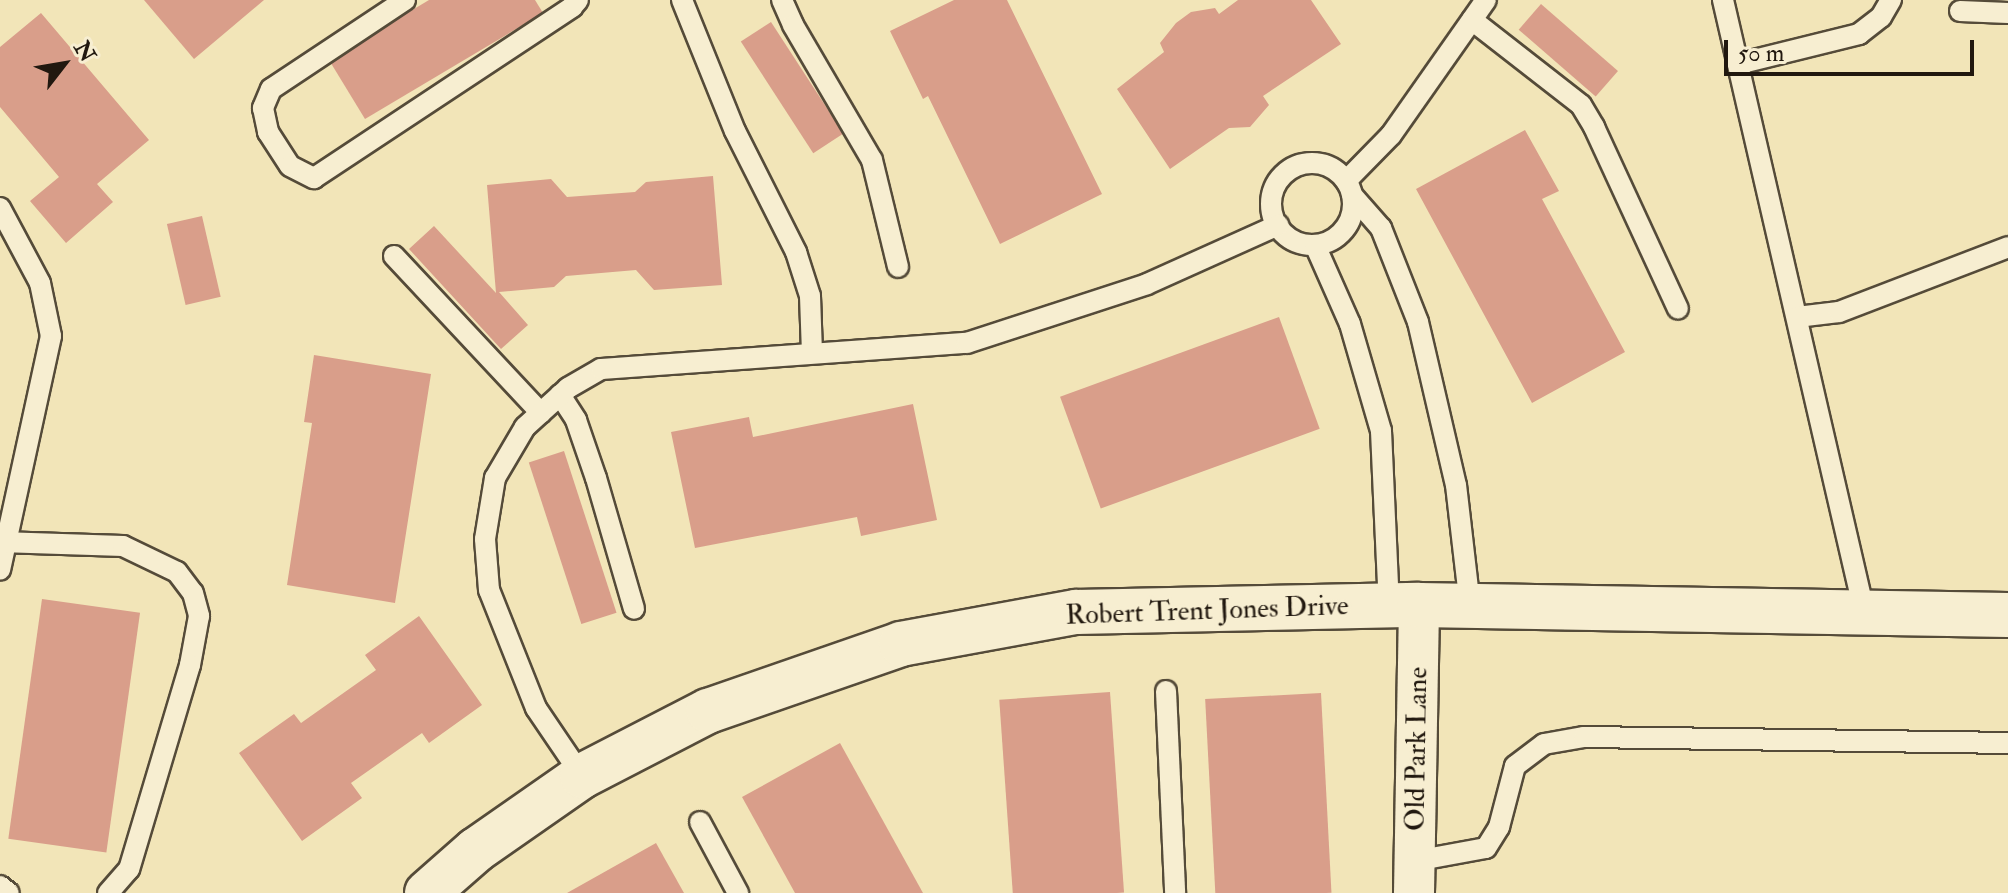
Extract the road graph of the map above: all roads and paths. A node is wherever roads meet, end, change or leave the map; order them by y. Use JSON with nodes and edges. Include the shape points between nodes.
{"nodes":[{"id":1,"x":405,"y":0,"type":"edge"},
{"id":2,"x":578,"y":0,"type":"edge"},
{"id":3,"x":682,"y":0,"type":"edge"},
{"id":4,"x":782,"y":0,"type":"edge"},
{"id":5,"x":1486,"y":0,"type":"edge"},
{"id":6,"x":1723,"y":0,"type":"edge"},
{"id":7,"x":1891,"y":0,"type":"edge"},
{"id":8,"x":1960,"y":11,"type":"dead end"},
{"id":9,"x":2008,"y":13,"type":"edge"},
{"id":10,"x":1472,"y":20,"type":"junction"},
{"id":11,"x":1738,"y":64,"type":"junction"},
{"id":12,"x":1349,"y":188,"type":"junction"},
{"id":13,"x":0,"y":208,"type":"edge"},
{"id":14,"x":1278,"y":225,"type":"junction"},
{"id":15,"x":1315,"y":245,"type":"junction"},
{"id":16,"x":2008,"y":247,"type":"edge"},
{"id":17,"x":394,"y":256,"type":"dead end"},
{"id":18,"x":898,"y":267,"type":"dead end"},
{"id":19,"x":1678,"y":309,"type":"dead end"},
{"id":20,"x":1797,"y":317,"type":"junction"},
{"id":21,"x":812,"y":353,"type":"junction"},
{"id":22,"x":560,"y":395,"type":"junction"},
{"id":23,"x":541,"y":413,"type":"junction"},
{"id":24,"x":3,"y":542,"type":"edge"},
{"id":25,"x":0,"y":569,"type":"edge"},
{"id":26,"x":1404,"y":605,"type":"junction"},
{"id":27,"x":1470,"y":606,"type":"junction"},
{"id":28,"x":634,"y":609,"type":"dead end"},
{"id":29,"x":1865,"y":615,"type":"junction"},
{"id":30,"x":2008,"y":615,"type":"edge"},
{"id":31,"x":1166,"y":691,"type":"dead end"},
{"id":32,"x":2008,"y":743,"type":"edge"},
{"id":33,"x":582,"y":776,"type":"junction"},
{"id":34,"x":700,"y":822,"type":"dead end"},
{"id":35,"x":1414,"y":877,"type":"edge"},
{"id":36,"x":0,"y":886,"type":"edge"},
{"id":37,"x":9,"y":893,"type":"edge"},
{"id":38,"x":108,"y":893,"type":"edge"},
{"id":39,"x":427,"y":893,"type":"edge"},
{"id":40,"x":738,"y":893,"type":"edge"},
{"id":41,"x":1175,"y":893,"type":"edge"}],
"edges":[{"from":1,"to":2,"type":"lane","via":[[271,89],[263,108],[268,132],[290,166],[314,178]]},
{"from":3,"to":21,"type":"lane","via":[[735,131],[796,252],[810,296]]},
{"from":4,"to":18,"type":"lane","via":[[872,160]]},
{"from":5,"to":10,"type":"lane"},
{"from":6,"to":11,"type":"lane"},
{"from":7,"to":11,"type":"lane","via":[[1881,17],[1859,34]]},
{"from":8,"to":9,"type":"lane"},
{"from":10,"to":12,"type":"lane"},
{"from":10,"to":19,"type":"lane","via":[[1581,105]]},
{"from":11,"to":20,"type":"lane"},
{"from":12,"to":14,"type":"lane","via":[[1329,167],[1295,167],[1273,192]]},
{"from":12,"to":15,"type":"lane","via":[[1349,223],[1329,242]]},
{"from":12,"to":27,"type":"lane","via":[[1381,228],[1418,322],[1456,485]]},
{"from":13,"to":24,"type":"lane","via":[[40,283],[51,336]]},
{"from":14,"to":15,"type":"lane","via":[[1293,241]]},
{"from":14,"to":21,"type":"lane","via":[[1147,284],[967,343]]},
{"from":15,"to":26,"type":"lane","via":[[1333,279],[1372,389]]},
{"from":16,"to":20,"type":"lane","via":[[1839,312]]},
{"from":17,"to":23,"type":"lane"},
{"from":20,"to":29,"type":"lane"},
{"from":21,"to":22,"type":"lane","via":[[601,369]]},
{"from":22,"to":23,"type":"lane"},
{"from":22,"to":28,"type":"lane","via":[[576,420]]},
{"from":23,"to":33,"type":"lane","via":[[525,427],[495,478],[485,539],[489,590],[536,708]]},
{"from":24,"to":25,"type":"lane"},
{"from":24,"to":38,"type":"lane","via":[[123,546],[177,572],[193,593],[199,616],[190,665],[129,869]]},
{"from":26,"to":27,"type":"street","name":"Robert Trent Jones Drive"},
{"from":26,"to":33,"type":"street","name":"Robert Trent Jones Drive","via":[[1076,612],[901,644],[708,711]]},
{"from":26,"to":35,"type":"street","name":"Old Park Lane"},
{"from":27,"to":29,"type":"street","name":"Robert Trent Jones Drive"},
{"from":29,"to":30,"type":"street","name":"Robert Trent Jones Drive"},
{"from":31,"to":41,"type":"lane"},
{"from":32,"to":35,"type":"lane","via":[[1584,737],[1544,744],[1515,766],[1499,827],[1486,848]]},
{"from":33,"to":39,"type":"street","name":"Robert Trent Jones Drive","via":[[476,850]]},
{"from":34,"to":40,"type":"lane"},
{"from":36,"to":37,"type":"lane"}]}
